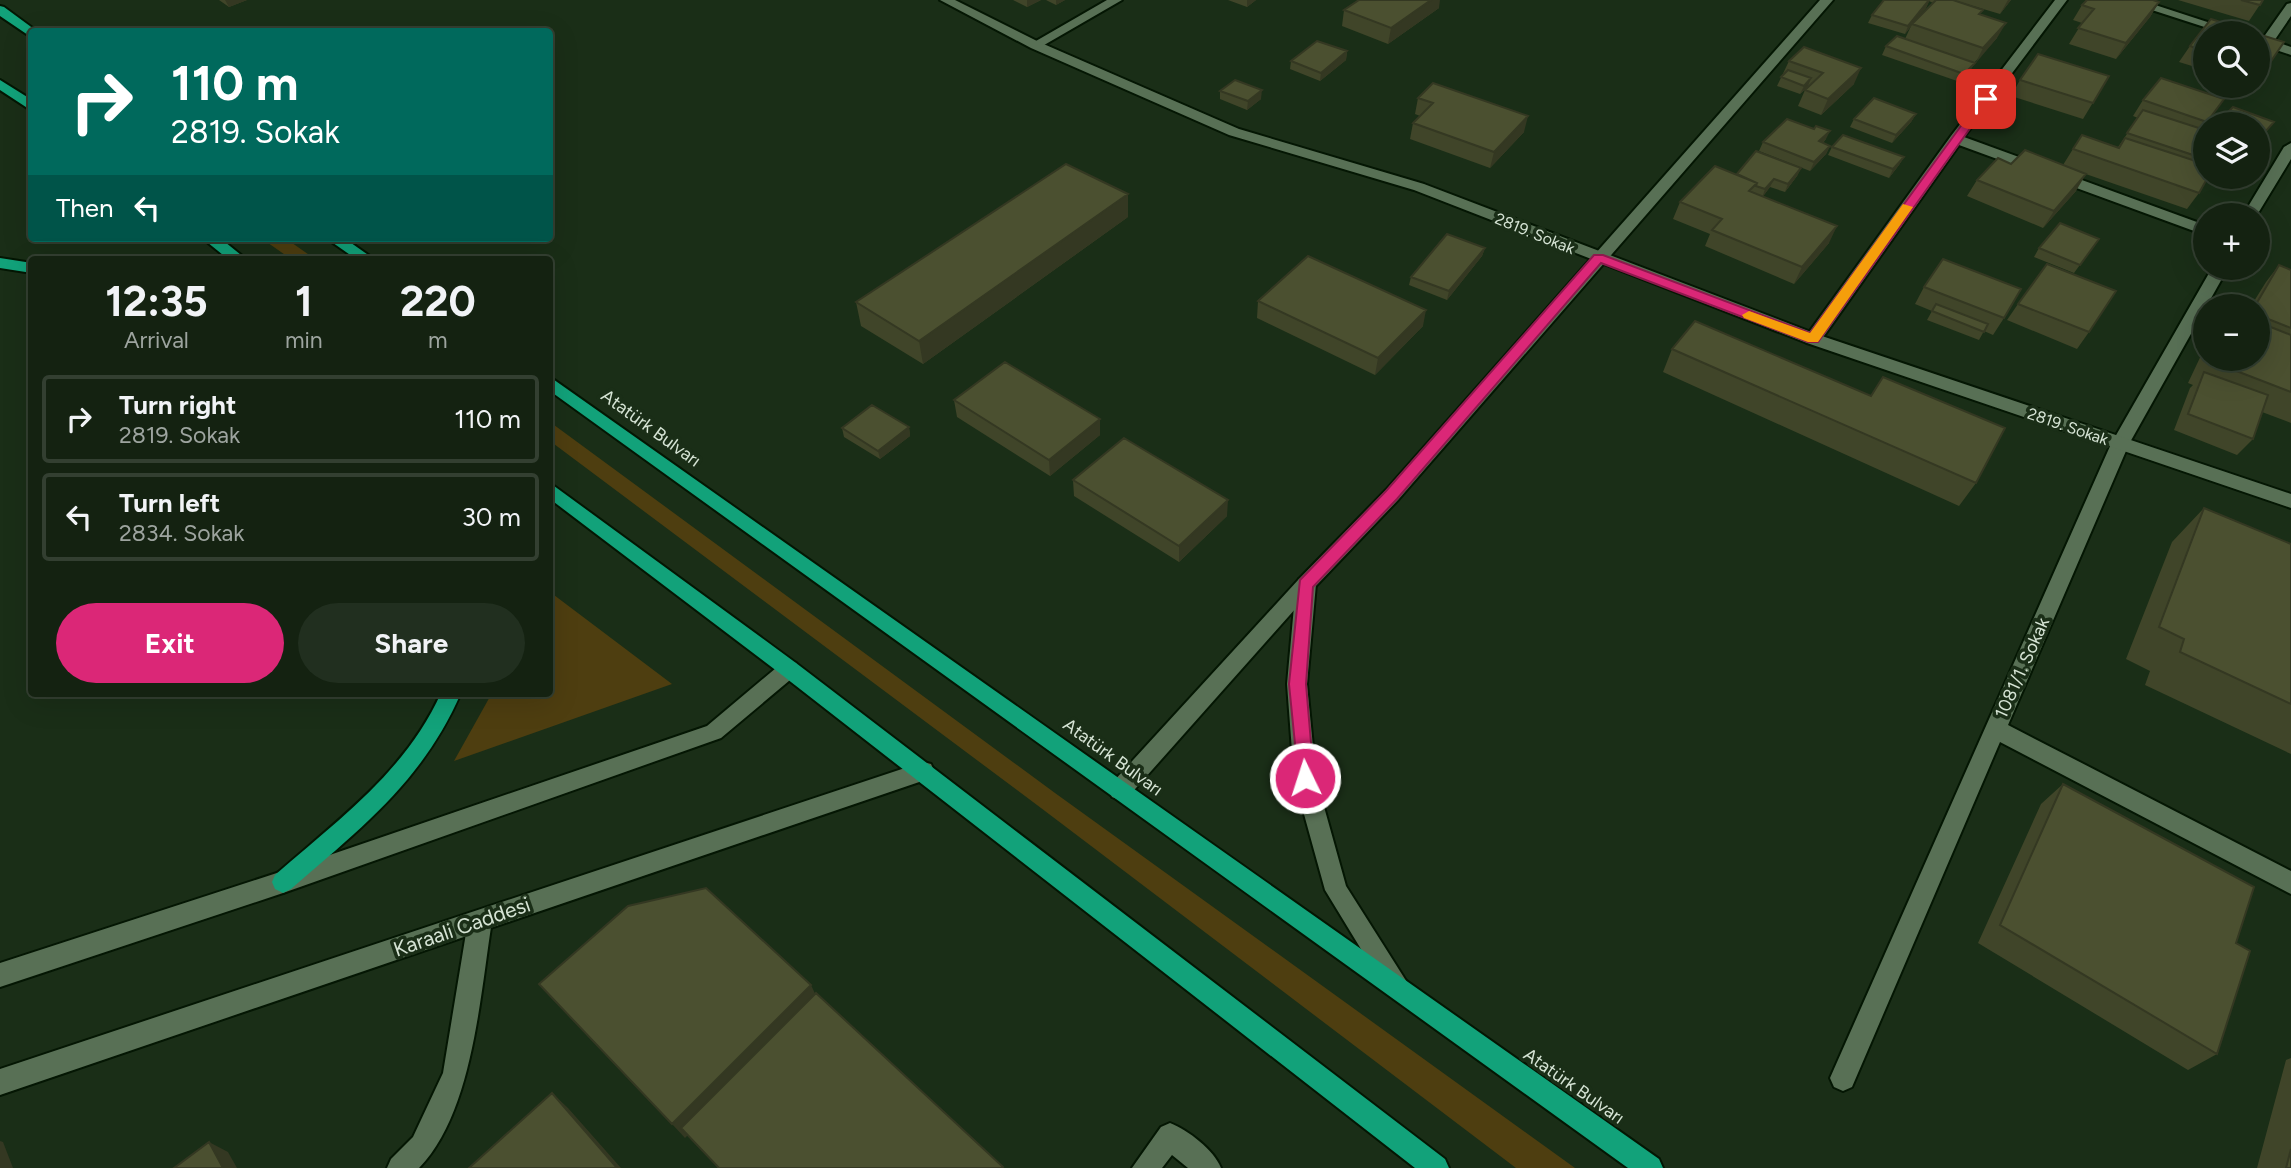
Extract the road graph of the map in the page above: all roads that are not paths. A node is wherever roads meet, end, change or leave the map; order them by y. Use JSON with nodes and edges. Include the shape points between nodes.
{"nodes":[{"id":1,"x":946,"y":0,"type":"edge"},
{"id":2,"x":1116,"y":0,"type":"edge"},
{"id":3,"x":1827,"y":0,"type":"edge"},
{"id":4,"x":2061,"y":0,"type":"edge"},
{"id":5,"x":2127,"y":0,"type":"edge"},
{"id":6,"x":2291,"y":7,"type":"edge"},
{"id":7,"x":0,"y":10,"type":"edge"},
{"id":8,"x":2196,"y":21,"type":"edge"},
{"id":9,"x":28,"y":29,"type":"edge"},
{"id":10,"x":2270,"y":32,"type":"edge"},
{"id":11,"x":2270,"y":44,"type":"edge"},
{"id":12,"x":1035,"y":46,"type":"junction"},
{"id":13,"x":2291,"y":51,"type":"edge"},
{"id":14,"x":0,"y":84,"type":"edge"},
{"id":15,"x":28,"y":104,"type":"edge"},
{"id":16,"x":1955,"y":139,"type":"junction"},
{"id":17,"x":2291,"y":146,"type":"edge"},
{"id":18,"x":2257,"y":203,"type":"edge"},
{"id":19,"x":2193,"y":226,"type":"edge"},
{"id":20,"x":215,"y":242,"type":"edge"},
{"id":21,"x":340,"y":242,"type":"edge"},
{"id":22,"x":234,"y":256,"type":"edge"},
{"id":23,"x":361,"y":256,"type":"edge"},
{"id":24,"x":1599,"y":258,"type":"junction"},
{"id":25,"x":0,"y":263,"type":"edge"},
{"id":26,"x":28,"y":267,"type":"edge"},
{"id":27,"x":2213,"y":280,"type":"edge"},
{"id":28,"x":1813,"y":339,"type":"junction"},
{"id":29,"x":553,"y":385,"type":"edge"},
{"id":30,"x":2120,"y":444,"type":"junction"},
{"id":31,"x":553,"y":492,"type":"edge"},
{"id":32,"x":2291,"y":500,"type":"edge"},
{"id":33,"x":1306,"y":584,"type":"junction"},
{"id":34,"x":789,"y":669,"type":"junction"},
{"id":35,"x":450,"y":697,"type":"edge"},
{"id":36,"x":1995,"y":729,"type":"junction"},
{"id":37,"x":923,"y":771,"type":"junction"},
{"id":38,"x":1119,"y":790,"type":"junction"},
{"id":39,"x":283,"y":882,"type":"junction"},
{"id":40,"x":2291,"y":883,"type":"edge"},
{"id":41,"x":480,"y":921,"type":"junction"},
{"id":42,"x":0,"y":975,"type":"edge"},
{"id":43,"x":1400,"y":991,"type":"junction"},
{"id":44,"x":1843,"y":1077,"type":"dead end"},
{"id":45,"x":0,"y":1082,"type":"edge"},
{"id":46,"x":400,"y":1168,"type":"edge"},
{"id":47,"x":1145,"y":1168,"type":"edge"},
{"id":48,"x":1208,"y":1168,"type":"edge"},
{"id":49,"x":1436,"y":1168,"type":"edge"},
{"id":50,"x":1650,"y":1168,"type":"edge"}],
"edges":[{"from":1,"to":12,"type":"main road","name":"2819. Sokak"},
{"from":2,"to":12,"type":"street"},
{"from":3,"to":24,"type":"street"},
{"from":4,"to":16,"type":"street"},
{"from":5,"to":8,"type":"street"},
{"from":6,"to":10,"type":"street"},
{"from":7,"to":9,"type":"highway"},
{"from":11,"to":13,"type":"street"},
{"from":12,"to":24,"type":"main road","name":"2819. Sokak","via":[[1234,132],[1419,187]]},
{"from":14,"to":15,"type":"highway"},
{"from":16,"to":19,"type":"street"},
{"from":16,"to":28,"type":"street"},
{"from":17,"to":18,"type":"street"},
{"from":20,"to":22,"type":"highway"},
{"from":21,"to":23,"type":"highway"},
{"from":24,"to":28,"type":"main road","name":"2819. Sokak"},
{"from":24,"to":33,"type":"street","via":[[1392,495]]},
{"from":25,"to":26,"type":"highway"},
{"from":27,"to":30,"type":"street","name":"1081/1. Sokak"},
{"from":28,"to":30,"type":"main road","name":"2819. Sokak"},
{"from":29,"to":38,"type":"highway","name":"Atatürk Bulvarı"},
{"from":30,"to":32,"type":"main road","name":"2819. Sokak"},
{"from":30,"to":36,"type":"street","name":"1081/1. Sokak"},
{"from":31,"to":34,"type":"highway"},
{"from":33,"to":38,"type":"street"},
{"from":33,"to":43,"type":"street","via":[[1297,684],[1305,778],[1336,891]]},
{"from":34,"to":37,"type":"highway"},
{"from":34,"to":39,"type":"street","via":[[714,732]]},
{"from":35,"to":39,"type":"highway","via":[[425,743],[394,783]]},
{"from":36,"to":40,"type":"street"},
{"from":36,"to":44,"type":"street","name":"1081/1. Sokak"},
{"from":37,"to":41,"type":"street","name":"Karaali Caddesi"},
{"from":37,"to":49,"type":"highway"},
{"from":38,"to":43,"type":"highway","name":"Atatürk Bulvarı"},
{"from":39,"to":42,"type":"street"},
{"from":41,"to":45,"type":"street","name":"Karaali Caddesi"},
{"from":41,"to":46,"type":"street","via":[[455,1075],[422,1146]]},
{"from":43,"to":50,"type":"highway","name":"Atatürk Bulvarı"},
{"from":47,"to":48,"type":"street","via":[[1170,1136]]}]}
